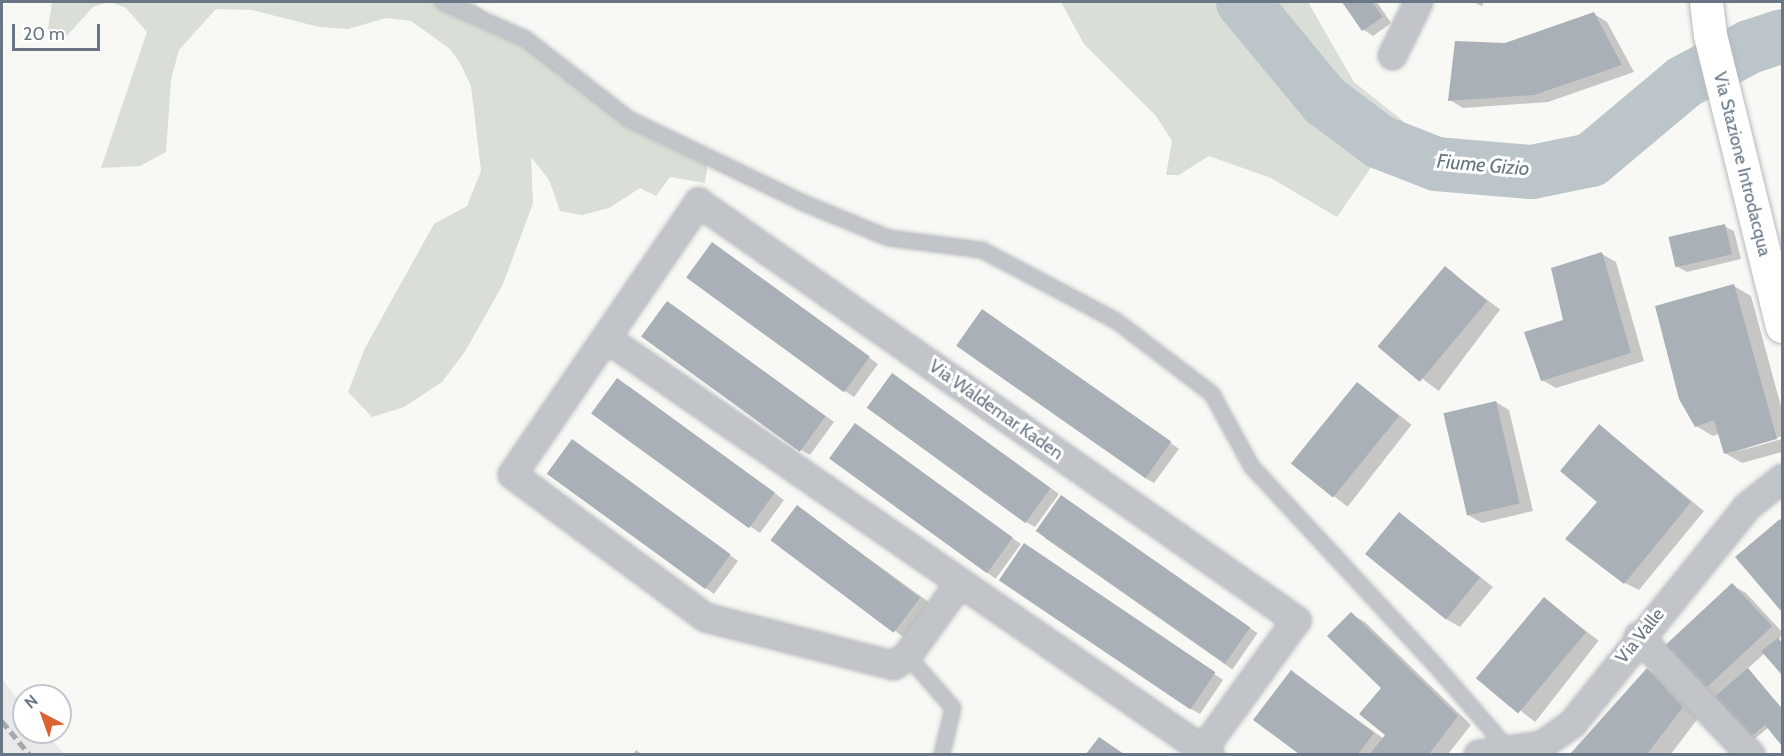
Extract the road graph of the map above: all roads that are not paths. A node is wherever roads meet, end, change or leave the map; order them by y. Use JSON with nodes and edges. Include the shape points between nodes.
{"nodes":[{"id":1,"x":443,"y":2,"type":"edge"},
{"id":2,"x":1418,"y":2,"type":"edge"},
{"id":3,"x":1706,"y":2,"type":"edge"},
{"id":4,"x":1392,"y":55,"type":"dead end"},
{"id":5,"x":1782,"y":326,"type":"edge"},
{"id":6,"x":606,"y":338,"type":"junction"},
{"id":7,"x":1782,"y":478,"type":"edge"},
{"id":8,"x":959,"y":583,"type":"junction"},
{"id":9,"x":1638,"y":636,"type":"junction"},
{"id":10,"x":907,"y":655,"type":"junction"},
{"id":11,"x":1508,"y":749,"type":"junction"},
{"id":12,"x":1206,"y":752,"type":"edge"},
{"id":13,"x":942,"y":754,"type":"edge"},
{"id":14,"x":1478,"y":754,"type":"edge"},
{"id":15,"x":1750,"y":754,"type":"edge"}],
"edges":[{"from":1,"to":11,"type":"lane","via":[[526,39],[629,119],[796,199],[889,238],[982,250],[1115,320],[1212,394],[1252,468],[1459,690]]},
{"from":2,"to":4,"type":"street"},
{"from":3,"to":5,"type":"main road","name":"Via Stazione Introdacqua","via":[[1710,35]]},
{"from":6,"to":8,"type":"street","name":"Via Waldemar Kaden"},
{"from":6,"to":10,"type":"street","name":"Via Waldemar Kaden","via":[[512,474],[705,617],[893,665]]},
{"from":6,"to":12,"type":"street","name":"Via Waldemar Kaden","via":[[698,202],[1296,620]]},
{"from":7,"to":9,"type":"street","name":"Via Valle","via":[[1746,507]]},
{"from":8,"to":10,"type":"street"},
{"from":8,"to":12,"type":"street","name":"Via Waldemar Kaden"},
{"from":9,"to":11,"type":"street","name":"Via Valle","via":[[1572,723],[1541,745]]},
{"from":9,"to":15,"type":"street"},
{"from":10,"to":13,"type":"lane","via":[[953,708]]},
{"from":11,"to":14,"type":"street","name":"Via Valle"}]}
